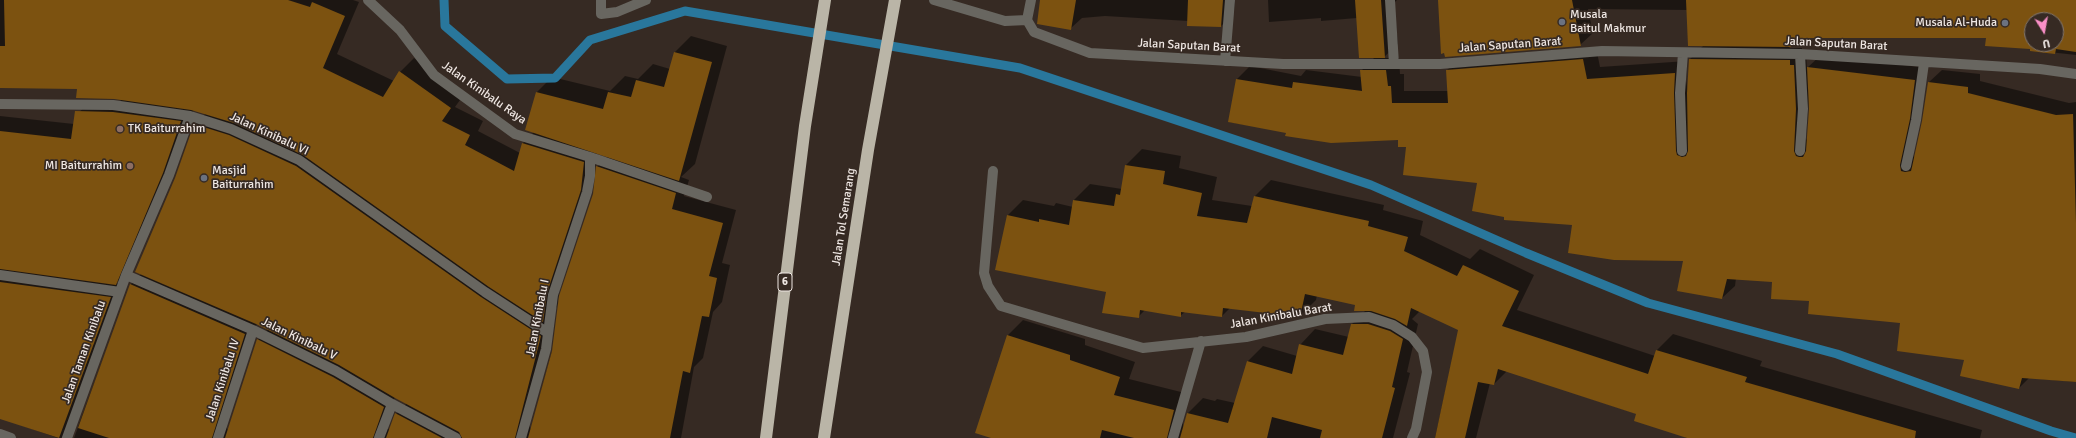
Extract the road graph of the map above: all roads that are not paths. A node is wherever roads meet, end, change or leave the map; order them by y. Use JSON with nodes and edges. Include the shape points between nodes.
{"nodes":[{"id":1,"x":368,"y":0,"type":"edge"},
{"id":2,"x":601,"y":0,"type":"edge"},
{"id":3,"x":646,"y":0,"type":"edge"},
{"id":4,"x":825,"y":0,"type":"edge"},
{"id":5,"x":895,"y":0,"type":"edge"},
{"id":6,"x":934,"y":0,"type":"edge"},
{"id":7,"x":1030,"y":0,"type":"edge"},
{"id":8,"x":1230,"y":0,"type":"edge"},
{"id":9,"x":1390,"y":0,"type":"edge"},
{"id":10,"x":1027,"y":20,"type":"junction"},
{"id":11,"x":1683,"y":53,"type":"junction"},
{"id":12,"x":1800,"y":54,"type":"junction"},
{"id":13,"x":1225,"y":61,"type":"junction"},
{"id":14,"x":1924,"y":63,"type":"junction"},
{"id":15,"x":1394,"y":64,"type":"junction"},
{"id":16,"x":2076,"y":74,"type":"edge"},
{"id":17,"x":0,"y":104,"type":"edge"},
{"id":18,"x":190,"y":116,"type":"junction"},
{"id":19,"x":1682,"y":151,"type":"dead end"},
{"id":20,"x":1800,"y":151,"type":"dead end"},
{"id":21,"x":590,"y":157,"type":"junction"},
{"id":22,"x":1906,"y":166,"type":"dead end"},
{"id":23,"x":993,"y":171,"type":"dead end"},
{"id":24,"x":707,"y":197,"type":"dead end"},
{"id":25,"x":0,"y":275,"type":"edge"},
{"id":26,"x":126,"y":276,"type":"junction"},
{"id":27,"x":120,"y":292,"type":"junction"},
{"id":28,"x":253,"y":330,"type":"junction"},
{"id":29,"x":548,"y":333,"type":"junction"},
{"id":30,"x":1201,"y":341,"type":"junction"},
{"id":31,"x":392,"y":404,"type":"junction"},
{"id":32,"x":0,"y":434,"type":"edge"},
{"id":33,"x":11,"y":438,"type":"edge"},
{"id":34,"x":67,"y":438,"type":"edge"},
{"id":35,"x":218,"y":438,"type":"edge"},
{"id":36,"x":379,"y":438,"type":"edge"},
{"id":37,"x":456,"y":438,"type":"edge"},
{"id":38,"x":521,"y":438,"type":"edge"},
{"id":39,"x":766,"y":438,"type":"edge"},
{"id":40,"x":824,"y":438,"type":"edge"},
{"id":41,"x":1173,"y":438,"type":"edge"},
{"id":42,"x":1412,"y":438,"type":"edge"}],
"edges":[{"from":1,"to":21,"type":"street","name":"Jalan Kinibalu Raya","via":[[400,30],[434,75],[515,134]]},
{"from":2,"to":3,"type":"street","via":[[601,14],[617,12]]},
{"from":4,"to":39,"type":"highway","number":"6","via":[[805,126]]},
{"from":5,"to":40,"type":"highway","name":"Jalan Tol Semarang","via":[[868,150]]},
{"from":6,"to":10,"type":"street","via":[[1005,21]]},
{"from":7,"to":10,"type":"street"},
{"from":8,"to":13,"type":"street"},
{"from":9,"to":15,"type":"street"},
{"from":10,"to":13,"type":"street","name":"Jalan Saputan Barat","via":[[1034,32],[1090,53]]},
{"from":11,"to":12,"type":"street","name":"Jalan Saputan Barat"},
{"from":11,"to":15,"type":"street","name":"Jalan Saputan Barat","via":[[1602,51],[1440,64]]},
{"from":11,"to":19,"type":"street","via":[[1680,93]]},
{"from":12,"to":14,"type":"street","name":"Jalan Saputan Barat"},
{"from":12,"to":20,"type":"street","via":[[1803,109]]},
{"from":13,"to":15,"type":"street","name":"Jalan Saputan Barat"},
{"from":14,"to":16,"type":"street","name":"Jalan Saputan Barat","via":[[2040,69]]},
{"from":14,"to":22,"type":"street"},
{"from":17,"to":18,"type":"street","name":"Jalan Kinibalu VI","via":[[113,105]]},
{"from":18,"to":26,"type":"street","name":"Jalan Taman Kinibalu","via":[[169,176]]},
{"from":18,"to":29,"type":"street","name":"Jalan Kinibalu VI","via":[[231,129],[299,160],[485,292]]},
{"from":21,"to":24,"type":"street","name":"Jalan Kinibalu Raya"},
{"from":21,"to":29,"type":"street","name":"Jalan Kinibalu I","via":[[590,176],[553,295]]},
{"from":23,"to":30,"type":"street","name":"Jalan Kinibalu Barat","via":[[984,273],[988,286],[1001,306],[1143,348]]},
{"from":25,"to":27,"type":"street"},
{"from":26,"to":27,"type":"street","name":"Jalan Taman Kinibalu"},
{"from":26,"to":28,"type":"street","name":"Jalan Kinibalu V"},
{"from":27,"to":34,"type":"street","name":"Jalan Taman Kinibalu"},
{"from":28,"to":31,"type":"street","name":"Jalan Kinibalu V","via":[[336,371]]},
{"from":28,"to":35,"type":"street","name":"Jalan Kinibalu IV"},
{"from":29,"to":38,"type":"street","name":"Jalan Kinibalu I","via":[[546,349]]},
{"from":30,"to":41,"type":"street"},
{"from":30,"to":42,"type":"street","name":"Jalan Kinibalu Barat","via":[[1246,337],[1325,319],[1369,318],[1393,325],[1412,337],[1423,351],[1427,372]]},
{"from":31,"to":36,"type":"street"},
{"from":31,"to":37,"type":"street","name":"Jalan Kinibalu V"},
{"from":32,"to":33,"type":"street"}]}
